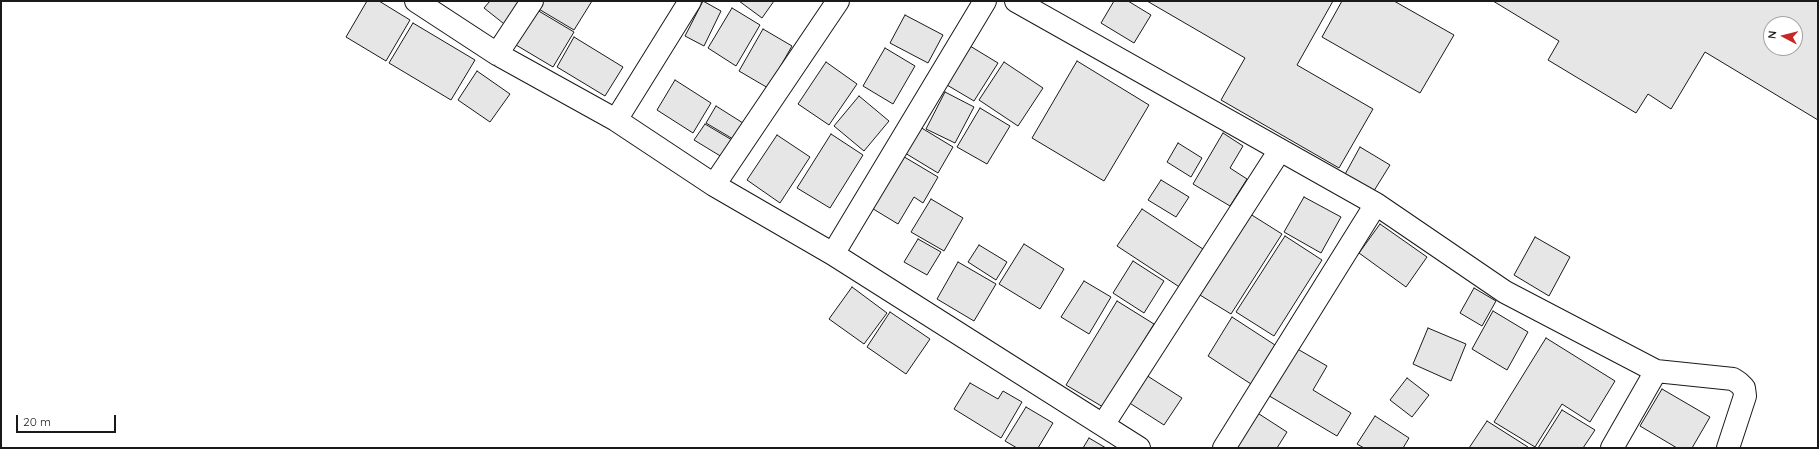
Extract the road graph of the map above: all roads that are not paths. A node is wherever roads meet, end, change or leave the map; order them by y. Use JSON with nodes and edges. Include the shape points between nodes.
{"nodes":[{"id":1,"x":416,"y":1,"type":"edge"},
{"id":2,"x":532,"y":1,"type":"edge"},
{"id":3,"x":690,"y":1,"type":"edge"},
{"id":4,"x":838,"y":1,"type":"edge"},
{"id":5,"x":985,"y":1,"type":"edge"},
{"id":6,"x":1016,"y":1,"type":"edge"},
{"id":7,"x":498,"y":54,"type":"junction"},
{"id":8,"x":616,"y":120,"type":"junction"},
{"id":9,"x":1280,"y":150,"type":"junction"},
{"id":10,"x":714,"y":185,"type":"junction"},
{"id":11,"x":1376,"y":204,"type":"junction"},
{"id":12,"x":833,"y":254,"type":"junction"},
{"id":13,"x":1656,"y":371,"type":"junction"},
{"id":14,"x":1103,"y":425,"type":"junction"},
{"id":15,"x":1139,"y":448,"type":"edge"},
{"id":16,"x":1224,"y":448,"type":"edge"},
{"id":17,"x":1612,"y":448,"type":"edge"},
{"id":18,"x":1728,"y":448,"type":"edge"}],
"edges":[{"from":1,"to":7,"type":"street"},
{"from":2,"to":7,"type":"street"},
{"from":3,"to":8,"type":"street"},
{"from":4,"to":10,"type":"street"},
{"from":5,"to":12,"type":"street"},
{"from":6,"to":9,"type":"street"},
{"from":7,"to":8,"type":"street"},
{"from":8,"to":10,"type":"street"},
{"from":9,"to":11,"type":"street"},
{"from":9,"to":14,"type":"street"},
{"from":10,"to":12,"type":"street"},
{"from":11,"to":13,"type":"street","via":[[1505,292]]},
{"from":11,"to":16,"type":"street"},
{"from":12,"to":14,"type":"street"},
{"from":13,"to":17,"type":"street"},
{"from":13,"to":18,"type":"street","via":[[1733,379],[1744,388],[1744,400]]},
{"from":14,"to":15,"type":"street"}]}
